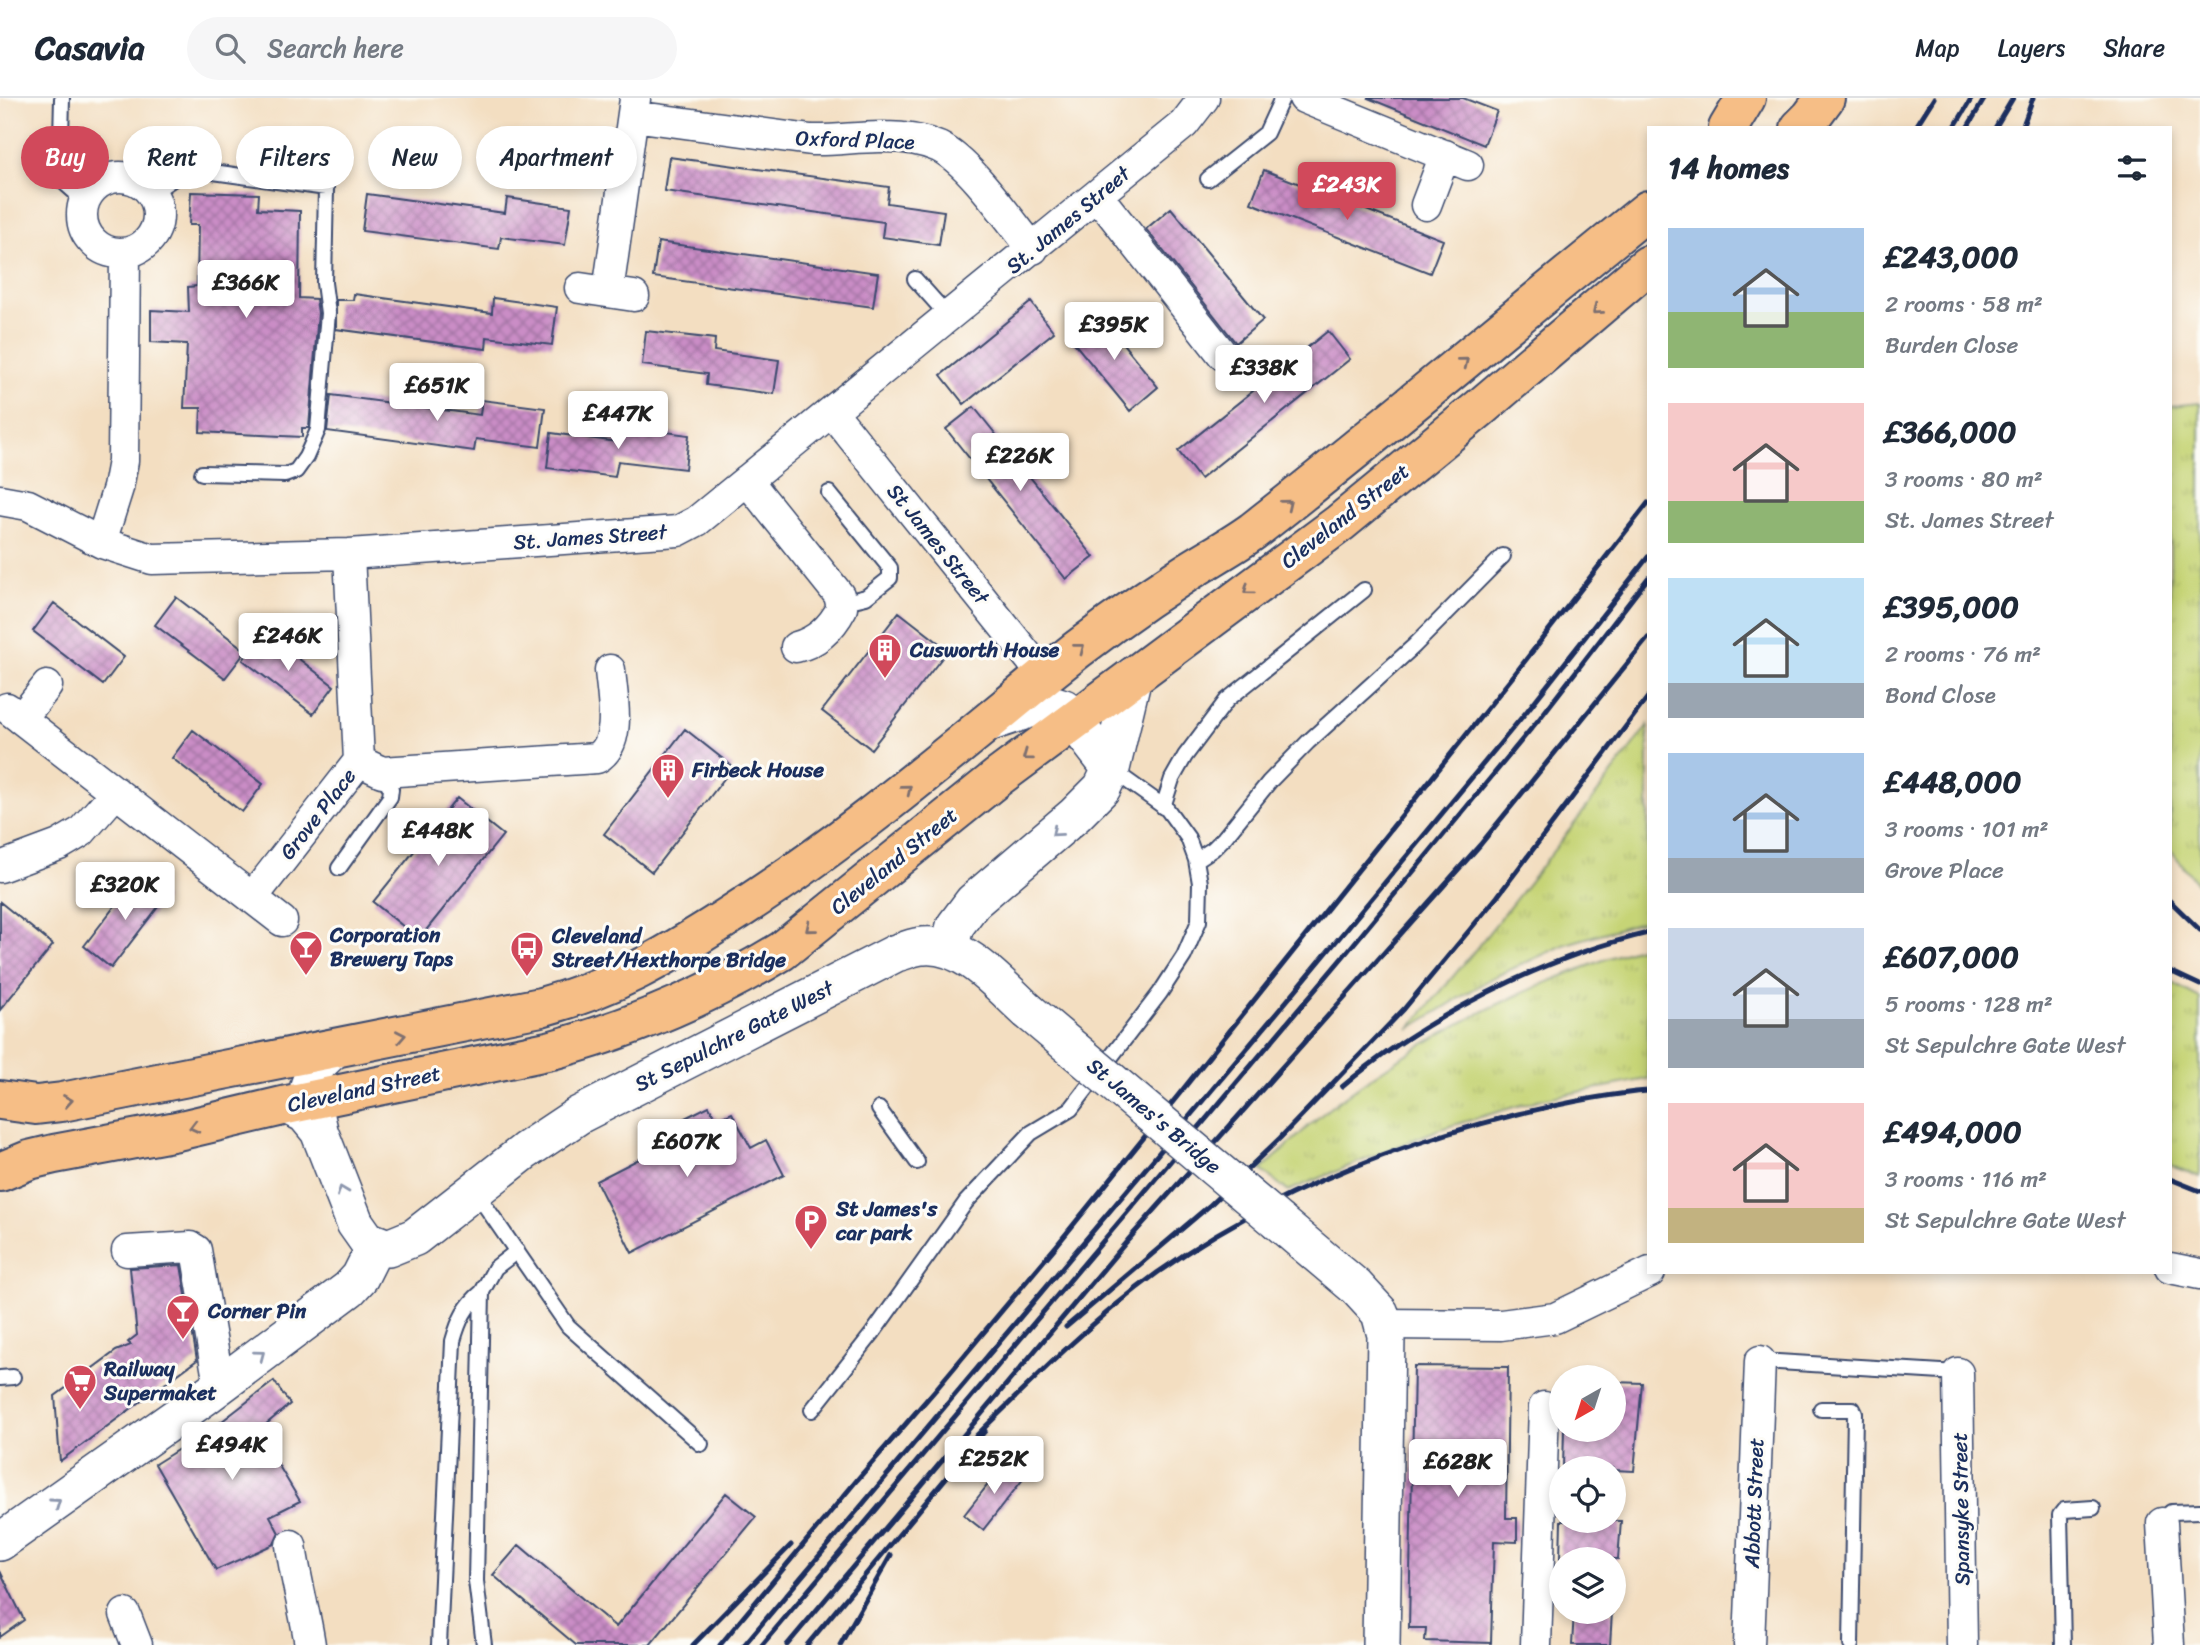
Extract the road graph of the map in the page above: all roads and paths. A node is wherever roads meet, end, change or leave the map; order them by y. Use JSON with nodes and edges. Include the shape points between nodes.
{"nodes":[{"id":1,"x":62,"y":98,"type":"edge"},
{"id":2,"x":1204,"y":98,"type":"edge"},
{"id":3,"x":1282,"y":98,"type":"edge"},
{"id":4,"x":1304,"y":98,"type":"edge"},
{"id":5,"x":1745,"y":98,"type":"edge"},
{"id":6,"x":1825,"y":98,"type":"edge"},
{"id":7,"x":634,"y":107,"type":"edge"},
{"id":8,"x":1729,"y":126,"type":"edge"},
{"id":9,"x":1802,"y":126,"type":"edge"},
{"id":10,"x":1208,"y":179,"type":"dead end"},
{"id":11,"x":152,"y":193,"type":"junction"},
{"id":12,"x":1097,"y":195,"type":"junction"},
{"id":13,"x":85,"y":201,"type":"junction"},
{"id":14,"x":1426,"y":205,"type":"dead end"},
{"id":15,"x":1647,"y":211,"type":"edge"},
{"id":16,"x":1033,"y":249,"type":"junction"},
{"id":17,"x":125,"y":254,"type":"junction"},
{"id":18,"x":1647,"y":266,"type":"edge"},
{"id":19,"x":915,"y":279,"type":"dead end"},
{"id":20,"x":607,"y":292,"type":"dead end"},
{"id":21,"x":949,"y":317,"type":"junction"},
{"id":22,"x":1223,"y":355,"type":"dead end"},
{"id":23,"x":832,"y":412,"type":"junction"},
{"id":24,"x":202,"y":473,"type":"dead end"},
{"id":25,"x":747,"y":480,"type":"junction"},
{"id":26,"x":829,"y":493,"type":"dead end"},
{"id":27,"x":0,"y":500,"type":"edge"},
{"id":28,"x":101,"y":542,"type":"junction"},
{"id":29,"x":348,"y":554,"type":"junction"},
{"id":30,"x":1503,"y":556,"type":"dead end"},
{"id":31,"x":1364,"y":590,"type":"dead end"},
{"id":32,"x":841,"y":603,"type":"junction"},
{"id":33,"x":796,"y":647,"type":"dead end"},
{"id":34,"x":610,"y":670,"type":"dead end"},
{"id":35,"x":1044,"y":676,"type":"junction"},
{"id":36,"x":1133,"y":676,"type":"junction"},
{"id":37,"x":47,"y":686,"type":"dead end"},
{"id":38,"x":1074,"y":721,"type":"junction"},
{"id":39,"x":990,"y":723,"type":"junction"},
{"id":40,"x":370,"y":766,"type":"junction"},
{"id":41,"x":1111,"y":769,"type":"junction"},
{"id":42,"x":116,"y":792,"type":"junction"},
{"id":43,"x":1163,"y":807,"type":"junction"},
{"id":44,"x":1196,"y":860,"type":"junction"},
{"id":45,"x":0,"y":867,"type":"edge"},
{"id":46,"x":339,"y":868,"type":"dead end"},
{"id":47,"x":252,"y":898,"type":"junction"},
{"id":48,"x":282,"y":921,"type":"dead end"},
{"id":49,"x":949,"y":949,"type":"junction"},
{"id":50,"x":334,"y":1049,"type":"junction"},
{"id":51,"x":0,"y":1100,"type":"edge"},
{"id":52,"x":879,"y":1109,"type":"dead end"},
{"id":53,"x":306,"y":1112,"type":"junction"},
{"id":54,"x":917,"y":1161,"type":"dead end"},
{"id":55,"x":0,"y":1172,"type":"edge"},
{"id":56,"x":475,"y":1190,"type":"junction"},
{"id":57,"x":376,"y":1245,"type":"junction"},
{"id":58,"x":127,"y":1251,"type":"dead end"},
{"id":59,"x":517,"y":1251,"type":"junction"},
{"id":60,"x":2172,"y":1268,"type":"edge"},
{"id":61,"x":1647,"y":1273,"type":"edge"},
{"id":62,"x":2200,"y":1274,"type":"edge"},
{"id":63,"x":482,"y":1292,"type":"junction"},
{"id":64,"x":1383,"y":1324,"type":"junction"},
{"id":65,"x":1760,"y":1360,"type":"joint"},
{"id":66,"x":1958,"y":1373,"type":"joint"},
{"id":67,"x":219,"y":1385,"type":"junction"},
{"id":68,"x":1544,"y":1407,"type":"dead end"},
{"id":69,"x":1821,"y":1409,"type":"dead end"},
{"id":70,"x":812,"y":1410,"type":"dead end"},
{"id":71,"x":701,"y":1444,"type":"dead end"},
{"id":72,"x":2093,"y":1508,"type":"dead end"},
{"id":73,"x":2200,"y":1511,"type":"edge"},
{"id":74,"x":2162,"y":1523,"type":"joint"},
{"id":75,"x":0,"y":1542,"type":"edge"},
{"id":76,"x":291,"y":1545,"type":"dead end"},
{"id":77,"x":125,"y":1614,"type":"dead end"},
{"id":78,"x":136,"y":1645,"type":"edge"},
{"id":79,"x":310,"y":1645,"type":"edge"},
{"id":80,"x":439,"y":1645,"type":"edge"},
{"id":81,"x":484,"y":1645,"type":"edge"},
{"id":82,"x":1381,"y":1645,"type":"edge"},
{"id":83,"x":1535,"y":1645,"type":"edge"},
{"id":84,"x":1749,"y":1645,"type":"edge"},
{"id":85,"x":1850,"y":1645,"type":"edge"},
{"id":86,"x":1962,"y":1645,"type":"edge"},
{"id":87,"x":2063,"y":1645,"type":"edge"},
{"id":88,"x":2169,"y":1645,"type":"edge"}],
"edges":[{"from":1,"to":13,"type":"lane","via":[[60,179]]},
{"from":2,"to":12,"type":"street","name":"St. James Street","via":[[1184,124]]},
{"from":3,"to":10,"type":"lane","via":[[1266,133]]},
{"from":4,"to":14,"type":"street","via":[[1457,160]]},
{"from":5,"to":8,"type":"highway"},
{"from":6,"to":9,"type":"highway"},
{"from":7,"to":16,"type":"street","name":"Oxford Place","via":[[811,140],[885,137],[920,141],[960,161]]},
{"from":7,"to":20,"type":"street","name":"Oxford Place"},
{"from":11,"to":13,"type":"street","via":[[133,178],[119,176],[91,189]]},
{"from":11,"to":17,"type":"street","via":[[158,205],[156,229],[149,240]]},
{"from":11,"to":24,"type":"lane","via":[[183,172],[199,170],[326,188],[324,283],[328,313],[318,430],[296,471],[285,475]]},
{"from":12,"to":16,"type":"street","name":"St. James Street"},
{"from":12,"to":22,"type":"street"},
{"from":13,"to":17,"type":"street","via":[[82,220],[91,240]]},
{"from":35,"to":15,"type":"highway","one_way":true,"via":[[1126,613],[1249,534]]},
{"from":16,"to":21,"type":"street","name":"St. James Street"},
{"from":17,"to":28,"type":"street","via":[[123,461]]},
{"from":18,"to":36,"type":"highway","name":"Cleveland Street","one_way":true,"via":[[1339,523]]},
{"from":19,"to":21,"type":"lane"},
{"from":21,"to":23,"type":"street","name":"St. James Street"},
{"from":23,"to":25,"type":"street","name":"St. James Street"},
{"from":23,"to":35,"type":"street","name":"St James Street"},
{"from":25,"to":29,"type":"street","name":"St. James Street","via":[[678,531]]},
{"from":25,"to":32,"type":"street"},
{"from":26,"to":32,"type":"lane","via":[[890,568],[890,578],[866,597]]},
{"from":27,"to":28,"type":"street","name":"St. James Street","via":[[28,505]]},
{"from":28,"to":29,"type":"street","name":"St. James Street","via":[[152,559]]},
{"from":29,"to":40,"type":"street","name":"Grove Place"},
{"from":30,"to":44,"type":"lane","via":[[1414,646],[1308,742],[1224,838]]},
{"from":31,"to":43,"type":"lane","via":[[1227,700],[1185,756]]},
{"from":32,"to":33,"type":"street","via":[[836,619],[823,633],[810,644]]},
{"from":34,"to":40,"type":"street","via":[[614,733],[611,744],[597,758]]},
{"from":35,"to":39,"type":"highway"},
{"from":36,"to":38,"type":"highway","name":"Cleveland Street"},
{"from":36,"to":41,"type":"street"},
{"from":37,"to":42,"type":"street","via":[[14,714]]},
{"from":38,"to":39,"type":"street","via":[[1064,708],[1048,703]]},
{"from":38,"to":41,"type":"street"},
{"from":38,"to":53,"type":"highway","name":"Cleveland Street","one_way":true,"via":[[782,951],[746,973],[631,1026]]},
{"from":50,"to":39,"type":"highway","one_way":true,"via":[[541,1007],[630,975],[761,896]]},
{"from":40,"to":46,"type":"lane","via":[[391,789],[390,797]]},
{"from":40,"to":47,"type":"street","name":"Grove Place"},
{"from":41,"to":43,"type":"lane"},
{"from":41,"to":49,"type":"street","one_way":true,"via":[[1102,788],[1075,816],[972,902],[956,926]]},
{"from":42,"to":45,"type":"street","via":[[81,832]]},
{"from":42,"to":47,"type":"street"},
{"from":43,"to":44,"type":"lane","via":[[1188,838]]},
{"from":44,"to":70,"type":"lane","via":[[1199,921],[1160,993],[1071,1109],[1031,1133],[966,1202]]},
{"from":47,"to":48,"type":"street"},
{"from":49,"to":56,"type":"street","name":"St Sepulchre Gate West","via":[[923,946],[896,953],[579,1115]]},
{"from":49,"to":64,"type":"street","name":"St James's Bridge","bridge":true,"via":[[975,964],[1356,1287],[1380,1313]]},
{"from":51,"to":50,"type":"highway","one_way":true,"via":[[36,1105],[62,1102]]},
{"from":50,"to":53,"type":"street","via":[[317,1065]]},
{"from":52,"to":54,"type":"lane"},
{"from":53,"to":55,"type":"highway","name":"Cleveland Street","one_way":true,"via":[[29,1160]]},
{"from":57,"to":53,"type":"street","one_way":true,"via":[[355,1223]]},
{"from":56,"to":57,"type":"street","name":"St Sepulchre Gate West","via":[[415,1237],[388,1248]]},
{"from":56,"to":59,"type":"lane"},
{"from":67,"to":57,"type":"street","one_way":true,"via":[[349,1289]]},
{"from":58,"to":67,"type":"street","via":[[196,1250]]},
{"from":59,"to":63,"type":"lane","via":[[495,1268]]},
{"from":59,"to":71,"type":"lane","via":[[568,1326]]},
{"from":60,"to":62,"type":"street"},
{"from":61,"to":64,"type":"street","via":[[1555,1318],[1501,1325]]},
{"from":63,"to":80,"type":"lane","via":[[462,1315],[453,1341]]},
{"from":63,"to":81,"type":"lane","via":[[476,1581]]},
{"from":64,"to":82,"type":"street"},
{"from":65,"to":66,"type":"lane"},
{"from":65,"to":84,"type":"street","name":"Abbott Street"},
{"from":66,"to":86,"type":"street","name":"Spansyke Street"},
{"from":75,"to":67,"type":"street","one_way":true},
{"from":68,"to":83,"type":"street"},
{"from":69,"to":85,"type":"lane","via":[[1853,1409],[1855,1413]]},
{"from":72,"to":87,"type":"lane","via":[[2064,1510],[2060,1515]]},
{"from":73,"to":74,"type":"lane","via":[[2171,1512]]},
{"from":74,"to":88,"type":"street"},
{"from":76,"to":79,"type":"street"},
{"from":77,"to":78,"type":"street"}]}
